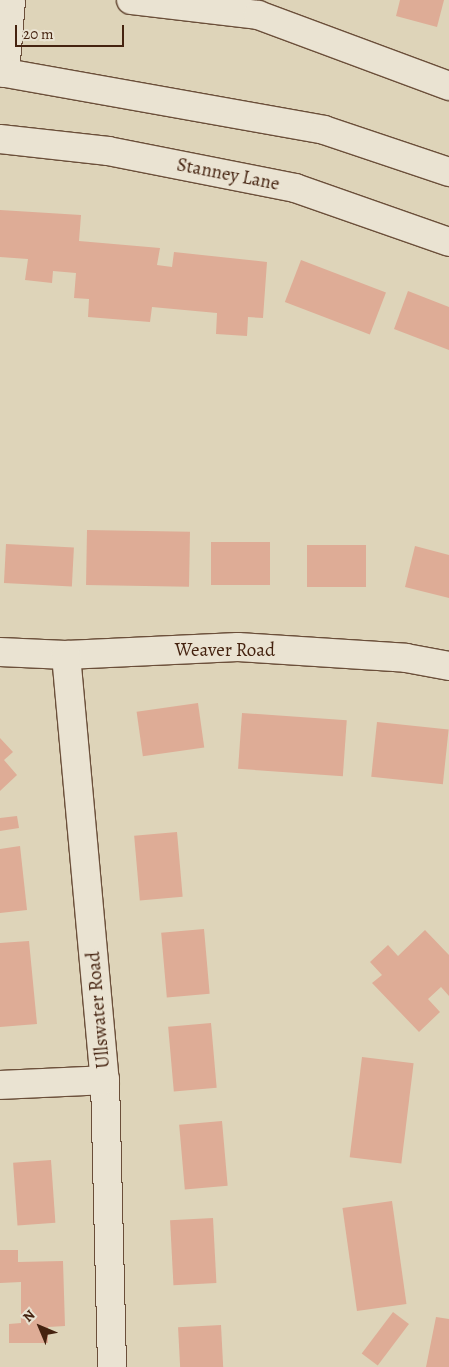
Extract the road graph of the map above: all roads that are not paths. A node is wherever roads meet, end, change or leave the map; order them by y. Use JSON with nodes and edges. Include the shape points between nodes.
{"nodes":[{"id":1,"x":11,"y":0,"type":"edge"},
{"id":2,"x":131,"y":0,"type":"edge"},
{"id":3,"x":260,"y":7,"type":"edge"},
{"id":4,"x":2,"y":73,"type":"edge"},
{"id":5,"x":449,"y":86,"type":"edge"},
{"id":6,"x":0,"y":139,"type":"edge"},
{"id":7,"x":449,"y":172,"type":"edge"},
{"id":8,"x":449,"y":242,"type":"edge"},
{"id":9,"x":0,"y":652,"type":"edge"},
{"id":10,"x":66,"y":655,"type":"junction"},
{"id":11,"x":449,"y":666,"type":"edge"},
{"id":12,"x":105,"y":1080,"type":"junction"},
{"id":13,"x":0,"y":1085,"type":"edge"},
{"id":14,"x":112,"y":1367,"type":"edge"}],
"edges":[{"from":1,"to":4,"type":"street"},
{"from":2,"to":3,"type":"street"},
{"from":3,"to":5,"type":"street"},
{"from":4,"to":7,"type":"street","via":[[324,130]]},
{"from":6,"to":8,"type":"street","name":"Stanney Lane","via":[[108,150],[295,188]]},
{"from":9,"to":10,"type":"street","name":"Weaver Road"},
{"from":10,"to":11,"type":"street","name":"Weaver Road","via":[[238,648],[406,658]]},
{"from":10,"to":12,"type":"street","name":"Ullswater Road"},
{"from":12,"to":13,"type":"street"},
{"from":12,"to":14,"type":"street","name":"Ullswater Road"}]}
